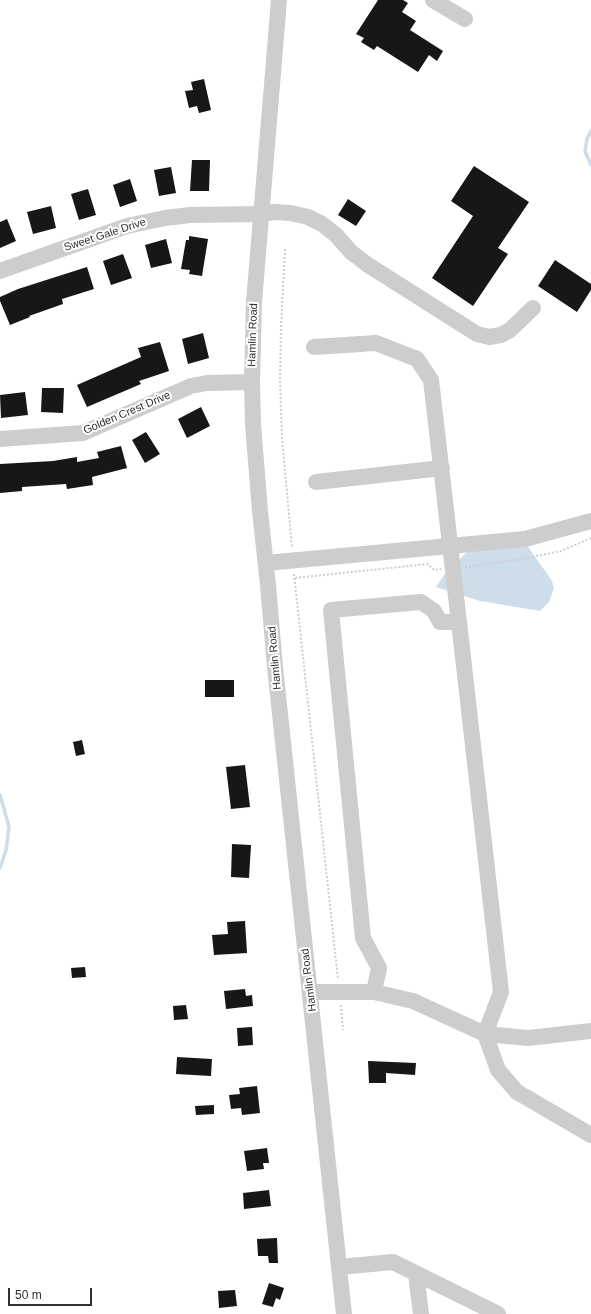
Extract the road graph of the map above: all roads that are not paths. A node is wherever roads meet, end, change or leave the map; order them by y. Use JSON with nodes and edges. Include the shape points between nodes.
{"nodes":[{"id":1,"x":278,"y":0,"type":"edge"},
{"id":2,"x":434,"y":0,"type":"edge"},
{"id":3,"x":465,"y":19,"type":"dead end"},
{"id":4,"x":261,"y":214,"type":"junction"},
{"id":5,"x":0,"y":271,"type":"edge"},
{"id":6,"x":533,"y":308,"type":"dead end"},
{"id":7,"x":314,"y":347,"type":"dead end"},
{"id":8,"x":252,"y":382,"type":"junction"},
{"id":9,"x":0,"y":439,"type":"edge"},
{"id":10,"x":442,"y":468,"type":"junction"},
{"id":11,"x":316,"y":482,"type":"dead end"},
{"id":12,"x":591,"y":521,"type":"edge"},
{"id":13,"x":450,"y":547,"type":"junction"},
{"id":14,"x":266,"y":563,"type":"junction"},
{"id":15,"x":459,"y":622,"type":"junction"},
{"id":16,"x":311,"y":992,"type":"junction"},
{"id":17,"x":374,"y":992,"type":"junction"},
{"id":18,"x":591,"y":1031,"type":"edge"},
{"id":19,"x":485,"y":1034,"type":"junction"},
{"id":20,"x":591,"y":1135,"type":"edge"},
{"id":21,"x":339,"y":1267,"type":"junction"},
{"id":22,"x":416,"y":1274,"type":"junction"},
{"id":23,"x":344,"y":1314,"type":"edge"},
{"id":24,"x":421,"y":1314,"type":"edge"},
{"id":25,"x":498,"y":1314,"type":"edge"}],
"edges":[{"from":1,"to":4,"type":"street","name":"Hamlin Road"},
{"from":2,"to":3,"type":"street"},
{"from":4,"to":5,"type":"street","name":"Sweet Gale Drive","via":[[190,215],[145,222]]},
{"from":4,"to":6,"type":"street","name":"Sweet Gale Drive","via":[[292,213],[322,224],[368,265],[478,334],[489,337],[501,335]]},
{"from":4,"to":8,"type":"street","name":"Hamlin Road","via":[[254,302]]},
{"from":7,"to":10,"type":"street","via":[[376,343],[417,358],[431,380]]},
{"from":8,"to":9,"type":"street","name":"Golden Crest Drive","via":[[191,386],[83,433]]},
{"from":8,"to":14,"type":"street","name":"Hamlin Road","via":[[256,463]]},
{"from":10,"to":11,"type":"street"},
{"from":10,"to":13,"type":"street"},
{"from":12,"to":13,"type":"street","via":[[525,539]]},
{"from":13,"to":14,"type":"street"},
{"from":13,"to":15,"type":"street"},
{"from":14,"to":16,"type":"street","name":"Hamlin Road"},
{"from":15,"to":17,"type":"street","via":[[440,622],[434,611],[421,602],[331,610],[362,938],[379,968]]},
{"from":15,"to":19,"type":"street","via":[[501,992]]},
{"from":16,"to":17,"type":"street"},
{"from":16,"to":21,"type":"street","name":"Hamlin Road"},
{"from":17,"to":19,"type":"street","via":[[413,1001]]},
{"from":18,"to":19,"type":"street","via":[[528,1038]]},
{"from":19,"to":20,"type":"street","via":[[498,1070],[516,1092]]},
{"from":21,"to":22,"type":"street","via":[[393,1262]]},
{"from":21,"to":23,"type":"street","name":"Hamlin Road"},
{"from":22,"to":24,"type":"street"},
{"from":22,"to":25,"type":"street"}]}
